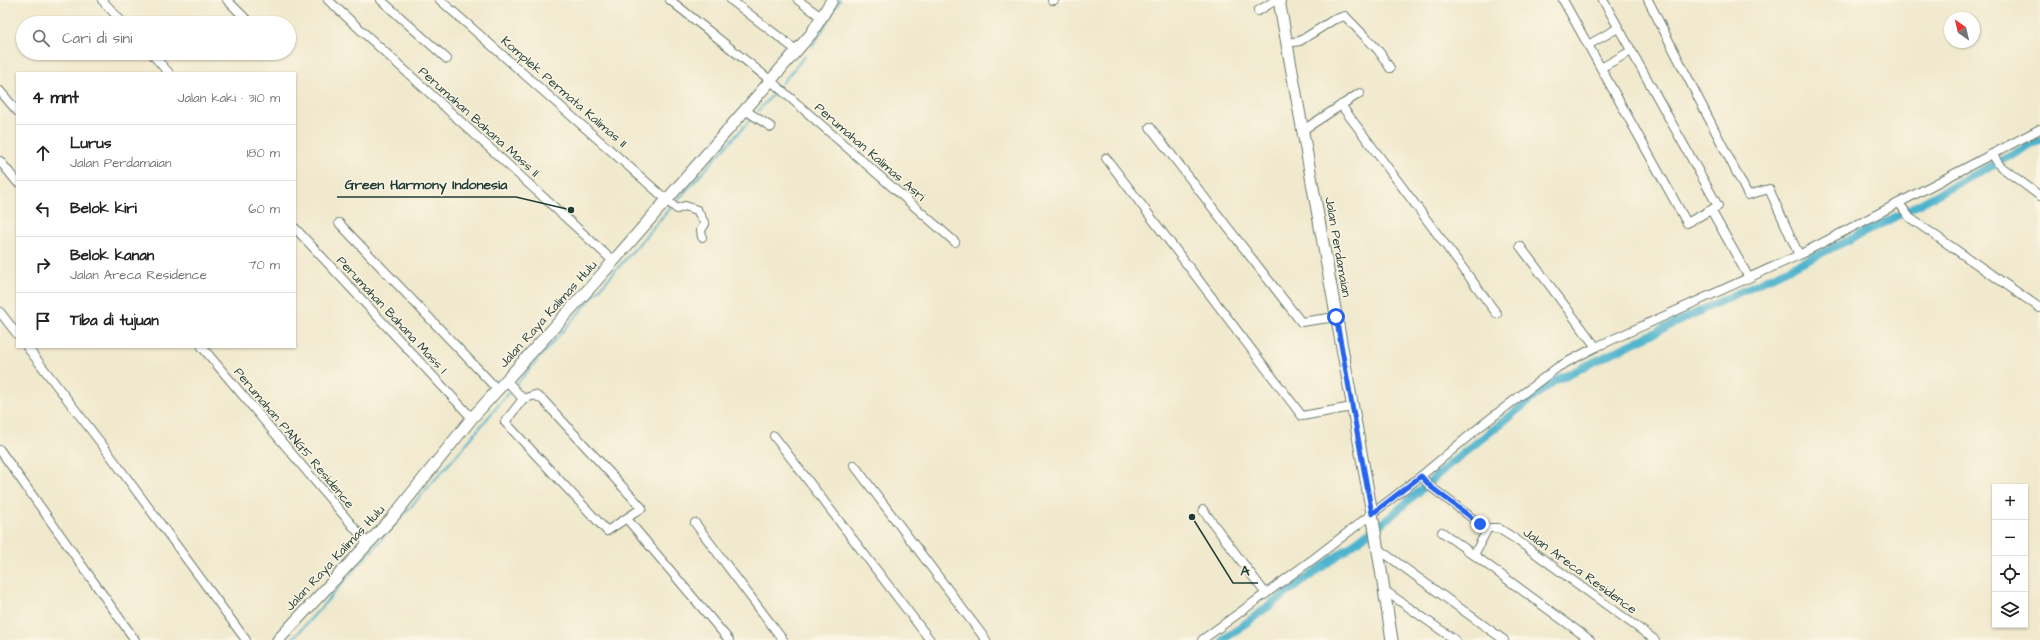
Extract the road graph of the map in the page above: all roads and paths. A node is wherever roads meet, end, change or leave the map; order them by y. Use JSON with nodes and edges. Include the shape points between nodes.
{"nodes":[{"id":1,"x":102,"y":0,"type":"edge"},
{"id":2,"x":227,"y":0,"type":"edge"},
{"id":3,"x":328,"y":0,"type":"edge"},
{"id":4,"x":381,"y":0,"type":"edge"},
{"id":5,"x":440,"y":0,"type":"edge"},
{"id":6,"x":670,"y":0,"type":"edge"},
{"id":7,"x":731,"y":0,"type":"edge"},
{"id":8,"x":798,"y":0,"type":"edge"},
{"id":9,"x":832,"y":0,"type":"edge"},
{"id":10,"x":1276,"y":0,"type":"edge"},
{"id":11,"x":1279,"y":0,"type":"edge"},
{"id":12,"x":1563,"y":0,"type":"edge"},
{"id":13,"x":1603,"y":0,"type":"edge"},
{"id":14,"x":1648,"y":0,"type":"edge"},
{"id":15,"x":1258,"y":11,"type":"dead end"},
{"id":16,"x":117,"y":16,"type":"edge"},
{"id":17,"x":243,"y":16,"type":"edge"},
{"id":18,"x":821,"y":17,"type":"junction"},
{"id":19,"x":1618,"y":28,"type":"junction"},
{"id":20,"x":1287,"y":43,"type":"junction"},
{"id":21,"x":1588,"y":45,"type":"junction"},
{"id":22,"x":796,"y":50,"type":"junction"},
{"id":23,"x":1631,"y":51,"type":"junction"},
{"id":24,"x":447,"y":59,"type":"dead end"},
{"id":25,"x":158,"y":60,"type":"edge"},
{"id":26,"x":1390,"y":68,"type":"dead end"},
{"id":27,"x":1601,"y":68,"type":"junction"},
{"id":28,"x":169,"y":72,"type":"edge"},
{"id":29,"x":770,"y":80,"type":"junction"},
{"id":30,"x":0,"y":91,"type":"edge"},
{"id":31,"x":1360,"y":93,"type":"dead end"},
{"id":32,"x":1341,"y":105,"type":"junction"},
{"id":33,"x":16,"y":110,"type":"edge"},
{"id":34,"x":745,"y":110,"type":"junction"},
{"id":35,"x":1150,"y":127,"type":"dead end"},
{"id":36,"x":771,"y":128,"type":"dead end"},
{"id":37,"x":1303,"y":130,"type":"junction"},
{"id":38,"x":2038,"y":132,"type":"edge"},
{"id":39,"x":1106,"y":158,"type":"dead end"},
{"id":40,"x":1995,"y":160,"type":"junction"},
{"id":41,"x":0,"y":161,"type":"edge"},
{"id":42,"x":16,"y":181,"type":"edge"},
{"id":43,"x":2040,"y":196,"type":"edge"},
{"id":44,"x":671,"y":203,"type":"junction"},
{"id":45,"x":1901,"y":206,"type":"junction"},
{"id":46,"x":1711,"y":210,"type":"junction"},
{"id":47,"x":339,"y":223,"type":"dead end"},
{"id":48,"x":296,"y":229,"type":"edge"},
{"id":49,"x":702,"y":237,"type":"dead end"},
{"id":50,"x":956,"y":242,"type":"dead end"},
{"id":51,"x":1520,"y":246,"type":"dead end"},
{"id":52,"x":1799,"y":255,"type":"junction"},
{"id":53,"x":613,"y":261,"type":"junction"},
{"id":54,"x":1749,"y":278,"type":"junction"},
{"id":55,"x":2040,"y":308,"type":"edge"},
{"id":56,"x":0,"y":312,"type":"edge"},
{"id":57,"x":1497,"y":314,"type":"dead end"},
{"id":58,"x":1336,"y":317,"type":"junction"},
{"id":59,"x":16,"y":333,"type":"edge"},
{"id":60,"x":1596,"y":347,"type":"junction"},
{"id":61,"x":28,"y":348,"type":"edge"},
{"id":62,"x":203,"y":348,"type":"edge"},
{"id":63,"x":511,"y":385,"type":"junction"},
{"id":64,"x":498,"y":390,"type":"junction"},
{"id":65,"x":523,"y":399,"type":"junction"},
{"id":66,"x":1352,"y":407,"type":"junction"},
{"id":67,"x":472,"y":418,"type":"junction"},
{"id":68,"x":774,"y":436,"type":"dead end"},
{"id":69,"x":0,"y":450,"type":"edge"},
{"id":70,"x":854,"y":465,"type":"dead end"},
{"id":71,"x":1426,"y":481,"type":"junction"},
{"id":72,"x":1203,"y":510,"type":"dead end"},
{"id":73,"x":1372,"y":518,"type":"junction"},
{"id":74,"x":627,"y":519,"type":"junction"},
{"id":75,"x":695,"y":523,"type":"dead end"},
{"id":76,"x":1488,"y":528,"type":"junction"},
{"id":77,"x":1442,"y":532,"type":"dead end"},
{"id":78,"x":368,"y":544,"type":"junction"},
{"id":79,"x":1376,"y":548,"type":"junction"},
{"id":80,"x":1474,"y":555,"type":"junction"},
{"id":81,"x":1384,"y":590,"type":"junction"},
{"id":82,"x":1266,"y":594,"type":"junction"},
{"id":83,"x":135,"y":640,"type":"edge"},
{"id":84,"x":246,"y":640,"type":"edge"},
{"id":85,"x":278,"y":640,"type":"edge"},
{"id":86,"x":729,"y":640,"type":"edge"},
{"id":87,"x":784,"y":640,"type":"edge"},
{"id":88,"x":930,"y":640,"type":"edge"},
{"id":89,"x":986,"y":640,"type":"edge"},
{"id":90,"x":1202,"y":640,"type":"edge"},
{"id":91,"x":1392,"y":640,"type":"edge"},
{"id":92,"x":1455,"y":640,"type":"edge"},
{"id":93,"x":1504,"y":640,"type":"edge"},
{"id":94,"x":1590,"y":640,"type":"edge"},
{"id":95,"x":1654,"y":640,"type":"edge"}],
"edges":[{"from":1,"to":16,"type":"street"},
{"from":2,"to":17,"type":"street"},
{"from":3,"to":53,"type":"street","name":"Perumahan Bahana Mass II"},
{"from":4,"to":24,"type":"street"},
{"from":5,"to":44,"type":"street","name":"Komplek Permata Kalimas II"},
{"from":6,"to":29,"type":"street","name":"Perumahan Kalimas Asri"},
{"from":7,"to":22,"type":"street"},
{"from":8,"to":18,"type":"street"},
{"from":9,"to":18,"type":"street","name":"Jalan Raya Kalimas Hulu"},
{"from":10,"to":15,"type":"street"},
{"from":11,"to":20,"type":"street","name":"Jalan Perdamaian"},
{"from":12,"to":21,"type":"street"},
{"from":13,"to":19,"type":"street"},
{"from":14,"to":52,"type":"street","via":[[1748,195],[1769,190]]},
{"from":18,"to":22,"type":"street","name":"Jalan Raya Kalimas Hulu"},
{"from":19,"to":21,"type":"street"},
{"from":19,"to":23,"type":"street"},
{"from":20,"to":26,"type":"street","via":[[1300,41],[1333,20],[1345,16],[1378,50]]},
{"from":20,"to":37,"type":"street","name":"Jalan Perdamaian"},
{"from":21,"to":27,"type":"street"},
{"from":22,"to":29,"type":"street","name":"Jalan Raya Kalimas Hulu"},
{"from":23,"to":27,"type":"street"},
{"from":23,"to":46,"type":"street","via":[[1718,206]]},
{"from":25,"to":28,"type":"street"},
{"from":27,"to":46,"type":"street","via":[[1687,223]]},
{"from":29,"to":34,"type":"street","name":"Jalan Raya Kalimas Hulu"},
{"from":29,"to":50,"type":"street","name":"Perumahan Kalimas Asri"},
{"from":30,"to":33,"type":"street"},
{"from":31,"to":32,"type":"street"},
{"from":32,"to":37,"type":"street"},
{"from":32,"to":57,"type":"street"},
{"from":34,"to":36,"type":"street"},
{"from":34,"to":44,"type":"street","name":"Jalan Raya Kalimas Hulu"},
{"from":35,"to":58,"type":"street","via":[[1301,322]]},
{"from":37,"to":58,"type":"street","name":"Jalan Perdamaian"},
{"from":38,"to":40,"type":"street"},
{"from":39,"to":66,"type":"street","via":[[1302,416]]},
{"from":40,"to":43,"type":"street"},
{"from":40,"to":45,"type":"street"},
{"from":41,"to":42,"type":"street"},
{"from":44,"to":49,"type":"street","via":[[678,209],[685,206],[697,210],[705,224],[701,230]]},
{"from":44,"to":53,"type":"street","name":"Jalan Raya Kalimas Hulu"},
{"from":45,"to":52,"type":"street"},
{"from":45,"to":55,"type":"street","via":[[1910,218]]},
{"from":46,"to":54,"type":"street"},
{"from":47,"to":64,"type":"street"},
{"from":48,"to":67,"type":"street","name":"Perumahan Bahana Mass I"},
{"from":51,"to":60,"type":"street"},
{"from":52,"to":54,"type":"street"},
{"from":53,"to":63,"type":"street","name":"Jalan Raya Kalimas Hulu"},
{"from":54,"to":60,"type":"street"},
{"from":56,"to":59,"type":"street"},
{"from":58,"to":66,"type":"street","name":"Jalan Perdamaian"},
{"from":60,"to":71,"type":"street","via":[[1558,367],[1482,425]]},
{"from":61,"to":84,"type":"street"},
{"from":62,"to":78,"type":"street","name":"Perumahan PANG5 Residence"},
{"from":63,"to":64,"type":"street","name":"Jalan Raya Kalimas Hulu"},
{"from":63,"to":65,"type":"street"},
{"from":64,"to":67,"type":"street","name":"Jalan Raya Kalimas Hulu"},
{"from":65,"to":74,"type":"street","via":[[535,396],[543,400],[642,508]]},
{"from":65,"to":74,"type":"street","via":[[505,422],[607,531]]},
{"from":66,"to":73,"type":"street","name":"Jalan Perdamaian"},
{"from":67,"to":78,"type":"street","name":"Jalan Raya Kalimas Hulu","via":[[433,469]]},
{"from":68,"to":88,"type":"street"},
{"from":69,"to":83,"type":"street"},
{"from":70,"to":89,"type":"street"},
{"from":71,"to":73,"type":"street"},
{"from":71,"to":76,"type":"street","name":"Jalan Areca Residence"},
{"from":72,"to":82,"type":"street"},
{"from":73,"to":79,"type":"street","name":"Jalan Perdamaian"},
{"from":73,"to":82,"type":"street"},
{"from":74,"to":86,"type":"street"},
{"from":75,"to":87,"type":"street"},
{"from":76,"to":80,"type":"street"},
{"from":76,"to":95,"type":"street","name":"Jalan Areca Residence","via":[[1498,528],[1514,538]]},
{"from":77,"to":80,"type":"street"},
{"from":78,"to":85,"type":"street","name":"Jalan Raya Kalimas Hulu"},
{"from":79,"to":81,"type":"street","name":"Jalan Perdamaian"},
{"from":79,"to":93,"type":"street"},
{"from":80,"to":94,"type":"street"},
{"from":81,"to":91,"type":"street","name":"Jalan Perdamaian"},
{"from":81,"to":92,"type":"street"},
{"from":82,"to":90,"type":"street"}]}
